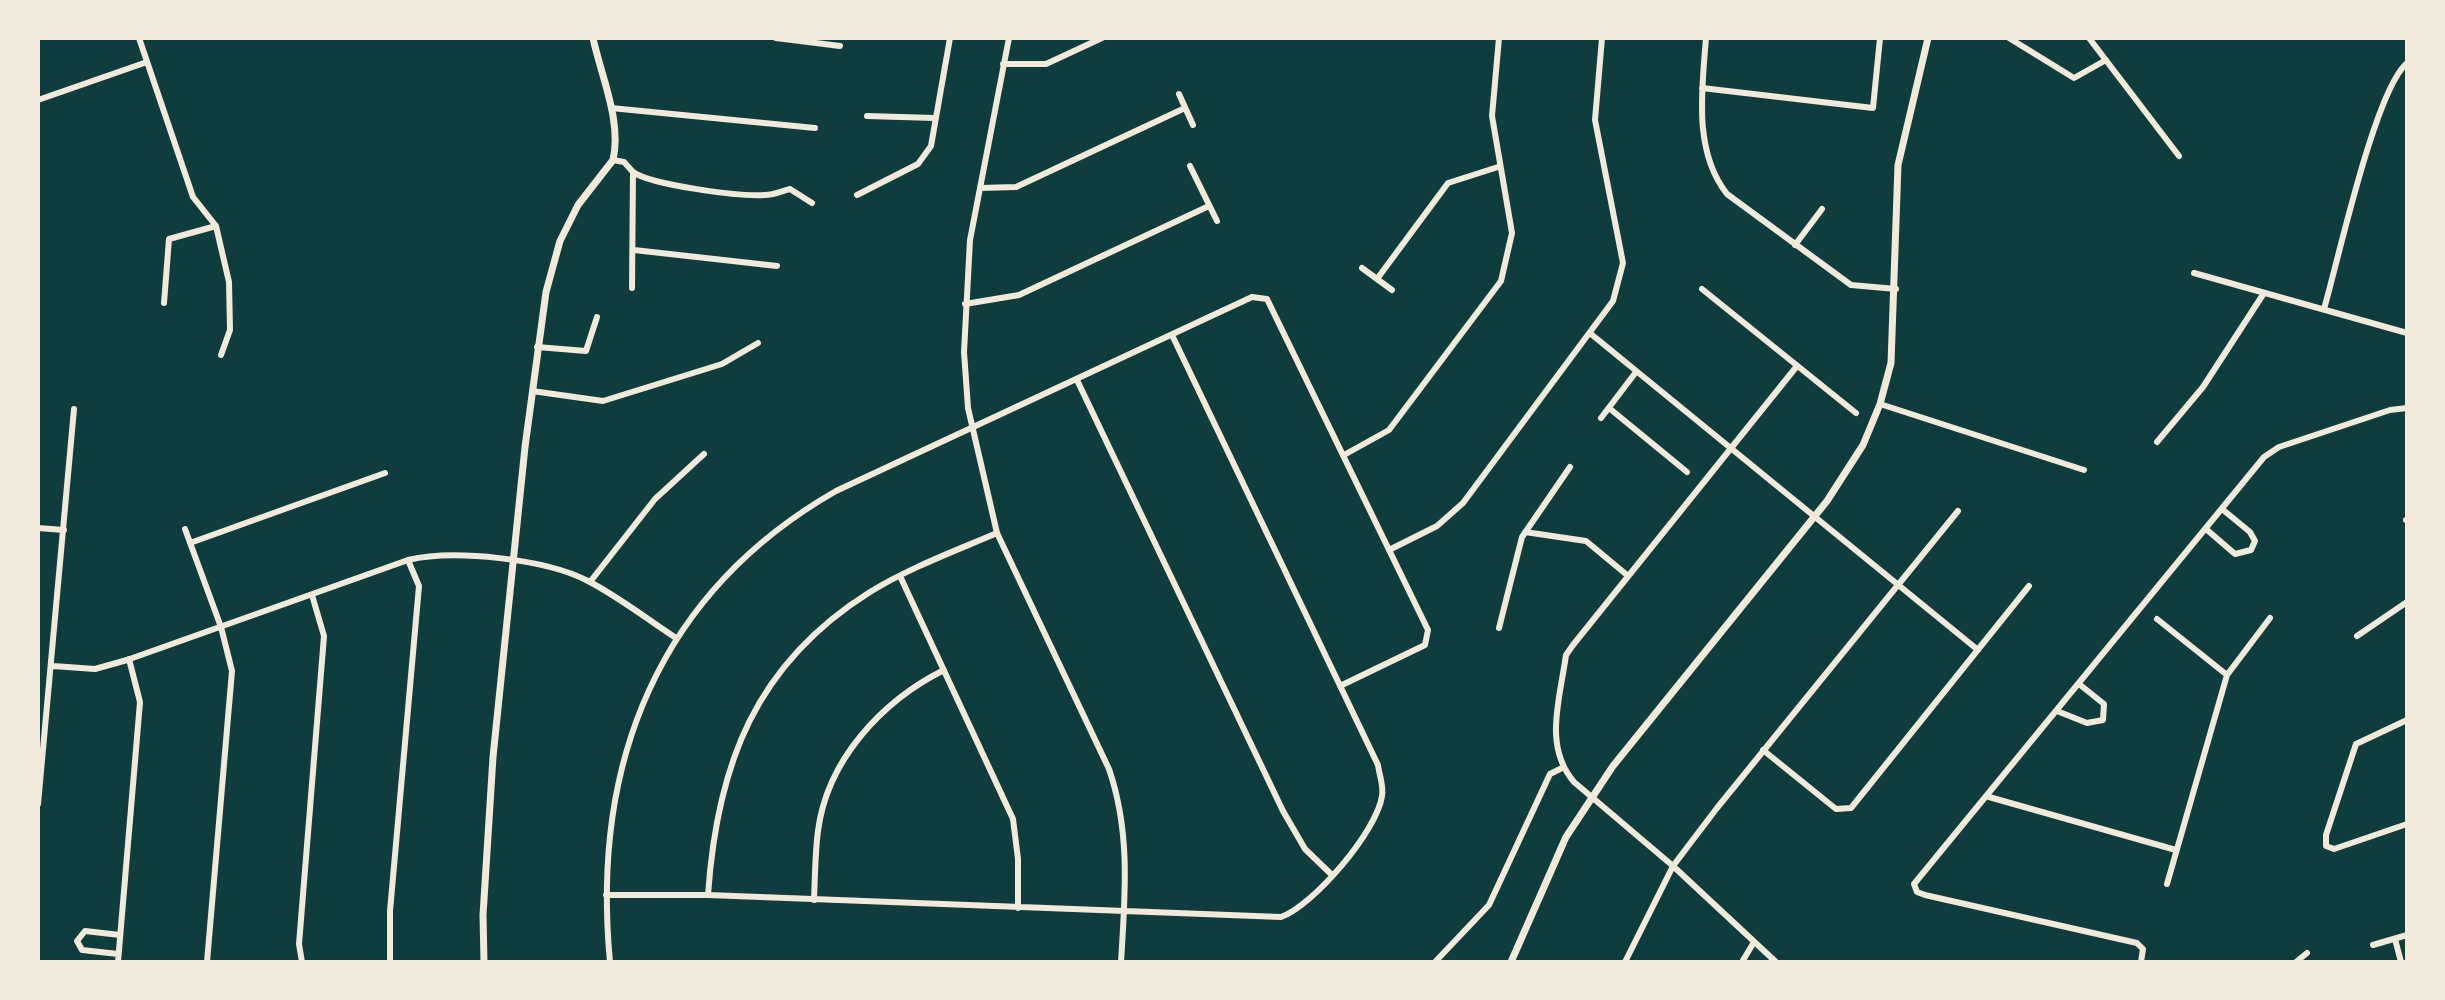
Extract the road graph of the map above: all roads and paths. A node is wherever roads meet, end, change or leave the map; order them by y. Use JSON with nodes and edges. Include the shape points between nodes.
{"nodes":[{"id":1,"x":139,"y":38,"type":"edge"},
{"id":2,"x":593,"y":38,"type":"edge"},
{"id":3,"x":776,"y":38,"type":"edge"},
{"id":4,"x":950,"y":38,"type":"edge"},
{"id":5,"x":1009,"y":38,"type":"edge"},
{"id":6,"x":1102,"y":38,"type":"edge"},
{"id":7,"x":1499,"y":38,"type":"edge"},
{"id":8,"x":1602,"y":38,"type":"edge"},
{"id":9,"x":1706,"y":38,"type":"edge"},
{"id":10,"x":1880,"y":38,"type":"edge"},
{"id":11,"x":1928,"y":38,"type":"edge"},
{"id":12,"x":2009,"y":38,"type":"edge"},
{"id":13,"x":2089,"y":38,"type":"edge"},
{"id":14,"x":840,"y":46,"type":"dead end"},
{"id":15,"x":2106,"y":60,"type":"junction"},
{"id":16,"x":147,"y":62,"type":"junction"},
{"id":17,"x":2407,"y":63,"type":"edge"},
{"id":18,"x":1003,"y":64,"type":"junction"},
{"id":19,"x":1702,"y":88,"type":"junction"},
{"id":20,"x":1179,"y":94,"type":"dead end"},
{"id":21,"x":38,"y":100,"type":"edge"},
{"id":22,"x":611,"y":108,"type":"junction"},
{"id":23,"x":1185,"y":108,"type":"junction"},
{"id":24,"x":867,"y":116,"type":"dead end"},
{"id":25,"x":934,"y":118,"type":"junction"},
{"id":26,"x":1193,"y":125,"type":"dead end"},
{"id":27,"x":815,"y":128,"type":"dead end"},
{"id":28,"x":2179,"y":156,"type":"dead end"},
{"id":29,"x":613,"y":160,"type":"junction"},
{"id":30,"x":1190,"y":166,"type":"dead end"},
{"id":31,"x":1498,"y":167,"type":"junction"},
{"id":32,"x":633,"y":172,"type":"junction"},
{"id":33,"x":980,"y":188,"type":"junction"},
{"id":34,"x":857,"y":195,"type":"dead end"},
{"id":35,"x":812,"y":203,"type":"dead end"},
{"id":36,"x":1209,"y":206,"type":"junction"},
{"id":37,"x":1822,"y":209,"type":"dead end"},
{"id":38,"x":1217,"y":221,"type":"dead end"},
{"id":39,"x":216,"y":226,"type":"junction"},
{"id":40,"x":1795,"y":245,"type":"junction"},
{"id":41,"x":634,"y":250,"type":"junction"},
{"id":42,"x":777,"y":266,"type":"dead end"},
{"id":43,"x":1362,"y":268,"type":"dead end"},
{"id":44,"x":2194,"y":273,"type":"dead end"},
{"id":45,"x":1377,"y":279,"type":"junction"},
{"id":46,"x":632,"y":288,"type":"dead end"},
{"id":47,"x":1702,"y":289,"type":"dead end"},
{"id":48,"x":1896,"y":289,"type":"junction"},
{"id":49,"x":1392,"y":290,"type":"dead end"},
{"id":50,"x":2264,"y":293,"type":"junction"},
{"id":51,"x":164,"y":303,"type":"dead end"},
{"id":52,"x":965,"y":304,"type":"junction"},
{"id":53,"x":2324,"y":309,"type":"junction"},
{"id":54,"x":597,"y":317,"type":"dead end"},
{"id":55,"x":2407,"y":333,"type":"edge"},
{"id":56,"x":1591,"y":334,"type":"junction"},
{"id":57,"x":1172,"y":335,"type":"junction"},
{"id":58,"x":758,"y":343,"type":"dead end"},
{"id":59,"x":537,"y":347,"type":"junction"},
{"id":60,"x":221,"y":355,"type":"dead end"},
{"id":61,"x":1797,"y":366,"type":"junction"},
{"id":62,"x":1636,"y":372,"type":"junction"},
{"id":63,"x":1077,"y":380,"type":"junction"},
{"id":64,"x":532,"y":391,"type":"junction"},
{"id":65,"x":1880,"y":404,"type":"junction"},
{"id":66,"x":1609,"y":408,"type":"junction"},
{"id":67,"x":2407,"y":408,"type":"edge"},
{"id":68,"x":74,"y":409,"type":"dead end"},
{"id":69,"x":1856,"y":413,"type":"dead end"},
{"id":70,"x":1601,"y":418,"type":"dead end"},
{"id":71,"x":971,"y":428,"type":"junction"},
{"id":72,"x":2157,"y":442,"type":"dead end"},
{"id":73,"x":1731,"y":449,"type":"junction"},
{"id":74,"x":704,"y":454,"type":"dead end"},
{"id":75,"x":1344,"y":455,"type":"junction"},
{"id":76,"x":1570,"y":467,"type":"dead end"},
{"id":77,"x":2084,"y":470,"type":"dead end"},
{"id":78,"x":1687,"y":472,"type":"dead end"},
{"id":79,"x":385,"y":473,"type":"dead end"},
{"id":80,"x":2222,"y":509,"type":"junction"},
{"id":81,"x":1958,"y":511,"type":"dead end"},
{"id":82,"x":1814,"y":517,"type":"junction"},
{"id":83,"x":38,"y":528,"type":"edge"},
{"id":84,"x":185,"y":529,"type":"dead end"},
{"id":85,"x":2206,"y":529,"type":"junction"},
{"id":86,"x":64,"y":530,"type":"junction"},
{"id":87,"x":1525,"y":532,"type":"junction"},
{"id":88,"x":997,"y":533,"type":"junction"},
{"id":89,"x":190,"y":543,"type":"junction"},
{"id":90,"x":1389,"y":550,"type":"junction"},
{"id":91,"x":408,"y":560,"type":"junction"},
{"id":92,"x":512,"y":562,"type":"junction"},
{"id":93,"x":1627,"y":575,"type":"junction"},
{"id":94,"x":900,"y":576,"type":"junction"},
{"id":95,"x":590,"y":582,"type":"junction"},
{"id":96,"x":1897,"y":584,"type":"junction"},
{"id":97,"x":2029,"y":586,"type":"dead end"},
{"id":98,"x":312,"y":595,"type":"junction"},
{"id":99,"x":2407,"y":602,"type":"edge"},
{"id":100,"x":2270,"y":618,"type":"dead end"},
{"id":101,"x":2157,"y":619,"type":"dead end"},
{"id":102,"x":221,"y":627,"type":"junction"},
{"id":103,"x":1499,"y":628,"type":"dead end"},
{"id":104,"x":2357,"y":636,"type":"dead end"},
{"id":105,"x":676,"y":638,"type":"junction"},
{"id":106,"x":1978,"y":650,"type":"junction"},
{"id":107,"x":129,"y":659,"type":"junction"},
{"id":108,"x":53,"y":666,"type":"junction"},
{"id":109,"x":944,"y":670,"type":"junction"},
{"id":110,"x":2227,"y":675,"type":"junction"},
{"id":111,"x":2079,"y":684,"type":"junction"},
{"id":112,"x":1340,"y":686,"type":"junction"},
{"id":113,"x":2057,"y":711,"type":"junction"},
{"id":114,"x":2407,"y":720,"type":"edge"},
{"id":115,"x":1763,"y":750,"type":"junction"},
{"id":116,"x":1562,"y":768,"type":"junction"},
{"id":117,"x":1989,"y":797,"type":"junction"},
{"id":118,"x":1591,"y":798,"type":"junction"},
{"id":119,"x":38,"y":804,"type":"edge"},
{"id":120,"x":2407,"y":824,"type":"edge"},
{"id":121,"x":2176,"y":850,"type":"junction"},
{"id":122,"x":1673,"y":866,"type":"junction"},
{"id":123,"x":1332,"y":875,"type":"junction"},
{"id":124,"x":2167,"y":884,"type":"dead end"},
{"id":125,"x":606,"y":895,"type":"junction"},
{"id":126,"x":708,"y":895,"type":"junction"},
{"id":127,"x":814,"y":900,"type":"junction"},
{"id":128,"x":1018,"y":908,"type":"junction"},
{"id":129,"x":1124,"y":913,"type":"junction"},
{"id":130,"x":120,"y":935,"type":"junction"},
{"id":131,"x":2407,"y":935,"type":"edge"},
{"id":132,"x":2395,"y":939,"type":"junction"},
{"id":133,"x":1754,"y":942,"type":"junction"},
{"id":134,"x":2373,"y":945,"type":"dead end"},
{"id":135,"x":2307,"y":953,"type":"dead end"},
{"id":136,"x":118,"y":958,"type":"edge"},
{"id":137,"x":207,"y":962,"type":"edge"},
{"id":138,"x":302,"y":962,"type":"edge"},
{"id":139,"x":390,"y":962,"type":"edge"},
{"id":140,"x":484,"y":962,"type":"edge"},
{"id":141,"x":610,"y":962,"type":"edge"},
{"id":142,"x":1121,"y":962,"type":"edge"},
{"id":143,"x":1435,"y":962,"type":"edge"},
{"id":144,"x":1511,"y":962,"type":"edge"},
{"id":145,"x":1625,"y":962,"type":"edge"},
{"id":146,"x":1742,"y":962,"type":"edge"},
{"id":147,"x":1776,"y":962,"type":"edge"},
{"id":148,"x":2141,"y":962,"type":"edge"},
{"id":149,"x":2296,"y":962,"type":"edge"},
{"id":150,"x":2401,"y":962,"type":"edge"}],
"edges":[{"from":1,"to":16,"type":"street"},
{"from":2,"to":22,"type":"street"},
{"from":3,"to":14,"type":"street"},
{"from":4,"to":25,"type":"street"},
{"from":5,"to":18,"type":"street"},
{"from":6,"to":18,"type":"street","via":[[1046,64]]},
{"from":7,"to":31,"type":"street","via":[[1492,116]]},
{"from":8,"to":56,"type":"street","via":[[1595,120],[1623,263],[1613,301]]},
{"from":9,"to":19,"type":"street"},
{"from":10,"to":19,"type":"street","via":[[1873,108]]},
{"from":11,"to":48,"type":"street","via":[[1898,165]]},
{"from":12,"to":15,"type":"street","via":[[2074,78]]},
{"from":13,"to":15,"type":"street"},
{"from":15,"to":28,"type":"street"},
{"from":16,"to":21,"type":"street"},
{"from":16,"to":39,"type":"street","via":[[193,197]]},
{"from":17,"to":53,"type":"street","via":[[2381,107]]},
{"from":18,"to":33,"type":"street"},
{"from":19,"to":40,"type":"street","via":[[1700,118],[1717,181]]},
{"from":20,"to":23,"type":"street"},
{"from":22,"to":27,"type":"street"},
{"from":22,"to":29,"type":"street"},
{"from":23,"to":26,"type":"street"},
{"from":23,"to":33,"type":"street","via":[[1016,187]]},
{"from":24,"to":25,"type":"street"},
{"from":25,"to":34,"type":"street","via":[[931,146],[918,164]]},
{"from":29,"to":32,"type":"street"},
{"from":29,"to":59,"type":"street","via":[[578,205],[560,241]]},
{"from":30,"to":36,"type":"street"},
{"from":31,"to":45,"type":"street","via":[[1448,183]]},
{"from":31,"to":75,"type":"street","via":[[1512,233],[1501,281],[1389,430]]},
{"from":32,"to":35,"type":"street","via":[[643,179],[688,187],[765,195],[790,189]]},
{"from":32,"to":41,"type":"street"},
{"from":33,"to":52,"type":"street"},
{"from":36,"to":38,"type":"street"},
{"from":36,"to":52,"type":"street","via":[[1019,295]]},
{"from":37,"to":40,"type":"street"},
{"from":39,"to":51,"type":"street","via":[[169,239]]},
{"from":39,"to":60,"type":"street","via":[[229,282],[230,330]]},
{"from":40,"to":48,"type":"street","via":[[1851,285]]},
{"from":41,"to":42,"type":"street"},
{"from":41,"to":46,"type":"street"},
{"from":43,"to":45,"type":"street"},
{"from":44,"to":50,"type":"street"},
{"from":45,"to":49,"type":"street"},
{"from":47,"to":61,"type":"street"},
{"from":48,"to":65,"type":"street","via":[[1891,363]]},
{"from":50,"to":53,"type":"street"},
{"from":50,"to":72,"type":"street","via":[[2203,387]]},
{"from":52,"to":71,"type":"street","via":[[965,388]]},
{"from":53,"to":55,"type":"street"},
{"from":54,"to":59,"type":"street","via":[[586,351]]},
{"from":56,"to":62,"type":"street"},
{"from":56,"to":90,"type":"street","via":[[1463,503],[1437,526]]},
{"from":57,"to":63,"type":"street"},
{"from":57,"to":75,"type":"street","via":[[1261,296],[1267,299]]},
{"from":57,"to":112,"type":"street"},
{"from":58,"to":64,"type":"street","via":[[722,364],[603,401]]},
{"from":59,"to":64,"type":"street"},
{"from":61,"to":69,"type":"street"},
{"from":61,"to":73,"type":"street"},
{"from":62,"to":66,"type":"street"},
{"from":62,"to":73,"type":"street"},
{"from":63,"to":71,"type":"street"},
{"from":63,"to":123,"type":"street","via":[[1283,811],[1305,849]]},
{"from":64,"to":92,"type":"street"},
{"from":65,"to":77,"type":"street"},
{"from":65,"to":82,"type":"street","via":[[1851,466]]},
{"from":66,"to":70,"type":"street"},
{"from":66,"to":78,"type":"street"},
{"from":67,"to":80,"type":"street","via":[[2279,447],[2264,457]]},
{"from":68,"to":86,"type":"street"},
{"from":71,"to":88,"type":"street"},
{"from":71,"to":105,"type":"street","via":[[836,491],[789,519],[710,593]]},
{"from":73,"to":82,"type":"street"},
{"from":73,"to":93,"type":"street"},
{"from":74,"to":95,"type":"street","via":[[655,499]]},
{"from":75,"to":90,"type":"street"},
{"from":76,"to":87,"type":"street"},
{"from":79,"to":89,"type":"street"},
{"from":80,"to":85,"type":"street"},
{"from":80,"to":85,"type":"street","via":[[2250,532],[2255,541],[2251,550],[2235,554]]},
{"from":81,"to":96,"type":"street"},
{"from":82,"to":96,"type":"street"},
{"from":82,"to":118,"type":"street"},
{"from":83,"to":86,"type":"street"},
{"from":84,"to":89,"type":"street"},
{"from":85,"to":111,"type":"street"},
{"from":86,"to":108,"type":"street"},
{"from":87,"to":93,"type":"street","via":[[1586,541]]},
{"from":87,"to":103,"type":"street"},
{"from":88,"to":94,"type":"street"},
{"from":88,"to":129,"type":"street","via":[[1109,769],[1126,846]]},
{"from":89,"to":102,"type":"street"},
{"from":90,"to":112,"type":"street","via":[[1428,630],[1425,645]]},
{"from":91,"to":92,"type":"street","via":[[446,554]]},
{"from":91,"to":98,"type":"street"},
{"from":91,"to":139,"type":"street","via":[[419,586]]},
{"from":92,"to":95,"type":"street","via":[[553,568]]},
{"from":92,"to":140,"type":"street","via":[[493,757]]},
{"from":93,"to":116,"type":"street","via":[[1566,655],[1555,733]]},
{"from":94,"to":109,"type":"street"},
{"from":94,"to":126,"type":"street","via":[[850,605],[806,641],[760,702],[737,744],[720,796]]},
{"from":95,"to":105,"type":"street"},
{"from":96,"to":106,"type":"street"},
{"from":96,"to":115,"type":"street"},
{"from":97,"to":106,"type":"street"},
{"from":98,"to":102,"type":"street"},
{"from":98,"to":138,"type":"street","via":[[324,636],[299,944]]},
{"from":99,"to":104,"type":"street"},
{"from":100,"to":110,"type":"street"},
{"from":101,"to":110,"type":"street"},
{"from":102,"to":107,"type":"street"},
{"from":102,"to":137,"type":"street","via":[[232,671]]},
{"from":105,"to":125,"type":"street","via":[[652,681],[625,750],[612,809]]},
{"from":106,"to":115,"type":"street","via":[[1846,810],[1836,809]]},
{"from":107,"to":108,"type":"street","via":[[95,669]]},
{"from":107,"to":130,"type":"street","via":[[140,702]]},
{"from":108,"to":119,"type":"street"},
{"from":109,"to":127,"type":"street","via":[[875,718],[844,760],[818,829]]},
{"from":109,"to":128,"type":"street","via":[[1013,819]]},
{"from":110,"to":121,"type":"street"},
{"from":111,"to":113,"type":"street"},
{"from":111,"to":113,"type":"street","via":[[2104,704],[2103,720],[2087,723]]},
{"from":112,"to":123,"type":"street","via":[[1378,765],[1383,794],[1373,825]]},
{"from":113,"to":117,"type":"street"},
{"from":114,"to":120,"type":"street","via":[[2356,744],[2326,846],[2334,849]]},
{"from":115,"to":122,"type":"street"},
{"from":116,"to":118,"type":"street"},
{"from":116,"to":143,"type":"street","via":[[1550,774],[1489,905]]},
{"from":117,"to":121,"type":"street"},
{"from":117,"to":148,"type":"street","via":[[1914,884],[1917,892],[2137,943],[2143,949]]},
{"from":118,"to":122,"type":"street"},
{"from":118,"to":144,"type":"street","via":[[1566,837]]},
{"from":121,"to":124,"type":"street"},
{"from":122,"to":133,"type":"street"},
{"from":122,"to":145,"type":"street"},
{"from":123,"to":129,"type":"street","via":[[1308,900],[1281,917]]},
{"from":125,"to":126,"type":"street"},
{"from":125,"to":141,"type":"street"},
{"from":126,"to":127,"type":"street"},
{"from":127,"to":128,"type":"street"},
{"from":128,"to":129,"type":"street"},
{"from":129,"to":142,"type":"street"},
{"from":130,"to":136,"type":"street"},
{"from":130,"to":136,"type":"street","via":[[85,931],[77,941],[82,950]]},
{"from":131,"to":132,"type":"street"},
{"from":132,"to":134,"type":"street"},
{"from":132,"to":150,"type":"street"},
{"from":133,"to":146,"type":"street"},
{"from":133,"to":147,"type":"street"},
{"from":135,"to":149,"type":"street"}]}
